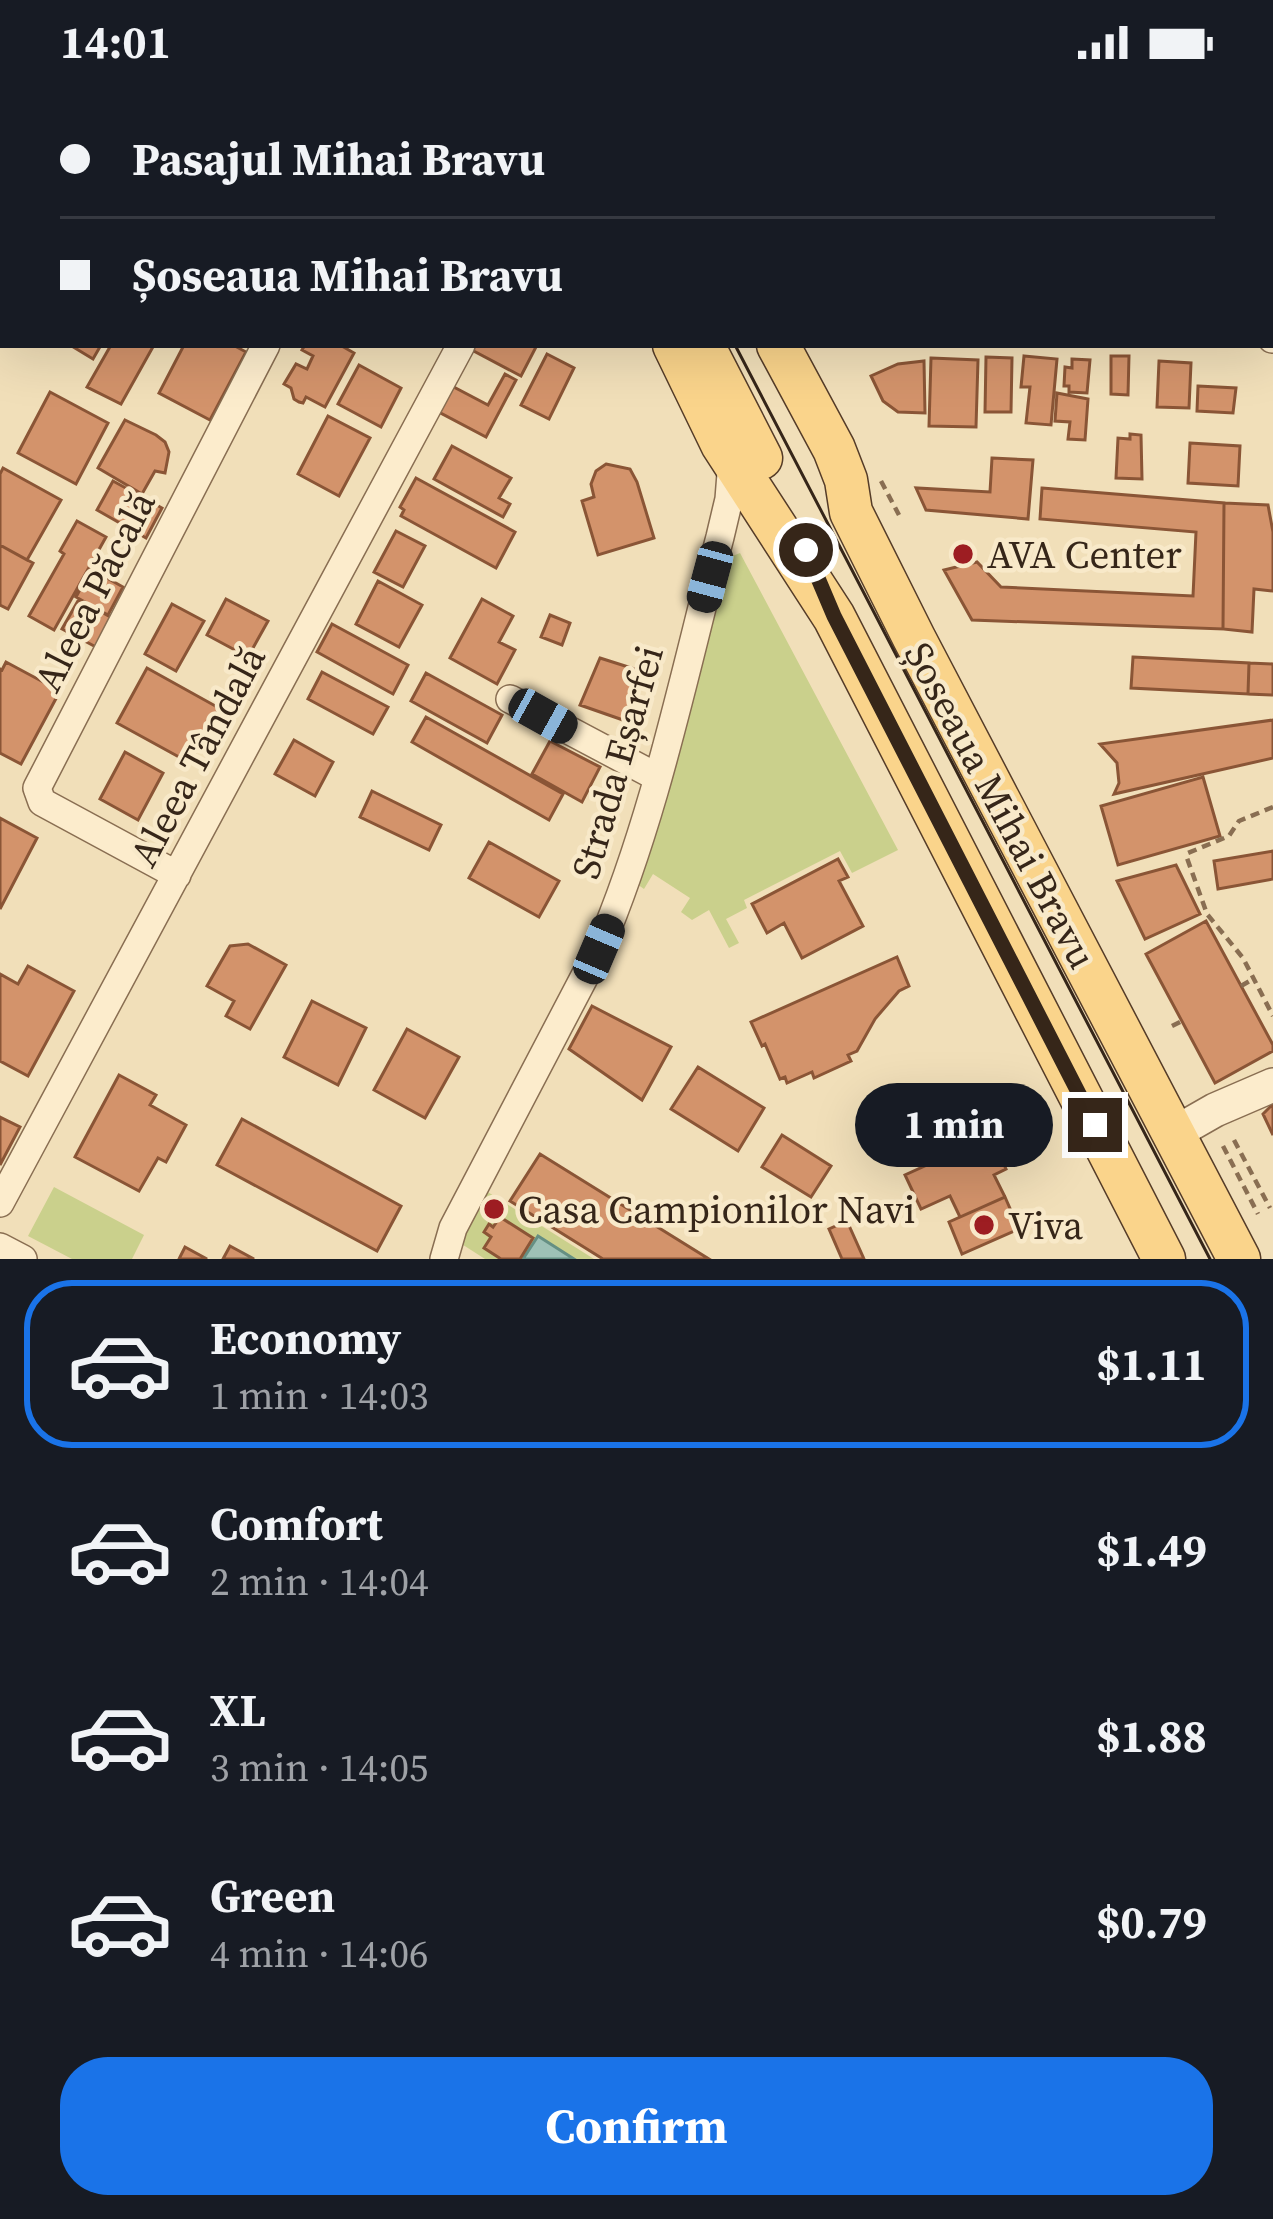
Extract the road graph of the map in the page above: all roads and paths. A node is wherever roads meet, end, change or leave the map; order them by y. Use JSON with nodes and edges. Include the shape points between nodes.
{"nodes":[{"id":1,"x":264,"y":348,"type":"edge"},
{"id":2,"x":459,"y":348,"type":"edge"},
{"id":3,"x":675,"y":348,"type":"edge"},
{"id":4,"x":705,"y":348,"type":"edge"},
{"id":5,"x":755,"y":348,"type":"edge"},
{"id":6,"x":780,"y":348,"type":"edge"},
{"id":7,"x":732,"y":461,"type":"junction"},
{"id":8,"x":874,"y":465,"type":"dead end"},
{"id":9,"x":851,"y":512,"type":"junction"},
{"id":10,"x":898,"y":515,"type":"dead end"},
{"id":11,"x":778,"y":532,"type":"junction"},
{"id":12,"x":720,"y":537,"type":"junction"},
{"id":13,"x":834,"y":616,"type":"junction"},
{"id":14,"x":510,"y":699,"type":"dead end"},
{"id":15,"x":657,"y":777,"type":"junction"},
{"id":16,"x":1273,"y":807,"type":"edge"},
{"id":17,"x":177,"y":875,"type":"junction"},
{"id":18,"x":1253,"y":979,"type":"junction"},
{"id":19,"x":1241,"y":986,"type":"dead end"},
{"id":20,"x":1273,"y":1016,"type":"edge"},
{"id":21,"x":1182,"y":1021,"type":"dead end"},
{"id":22,"x":1172,"y":1026,"type":"dead end"},
{"id":23,"x":1273,"y":1084,"type":"edge"},
{"id":24,"x":1173,"y":1134,"type":"junction"},
{"id":25,"x":1234,"y":1140,"type":"dead end"},
{"id":26,"x":1223,"y":1146,"type":"dead end"},
{"id":27,"x":0,"y":1203,"type":"edge"},
{"id":28,"x":1270,"y":1208,"type":"dead end"},
{"id":29,"x":1258,"y":1214,"type":"dead end"},
{"id":30,"x":0,"y":1247,"type":"edge"},
{"id":31,"x":23,"y":1259,"type":"edge"},
{"id":32,"x":444,"y":1259,"type":"edge"},
{"id":33,"x":1164,"y":1259,"type":"edge"},
{"id":34,"x":1239,"y":1259,"type":"edge"}],
"edges":[{"from":1,"to":17,"type":"street","name":"Aleea Păcală","via":[[37,788],[42,802]]},
{"from":2,"to":17,"type":"street","name":"Aleea Tândală"},
{"from":3,"to":7,"type":"main road","name":"Șoseaua Mihai Bravu"},
{"from":4,"to":13,"type":"main road"},
{"from":5,"to":9,"type":"main road"},
{"from":6,"to":9,"type":"main road","name":"Șoseaua Mihai Bravu","via":[[834,449]]},
{"from":7,"to":11,"type":"main road","name":"Șoseaua Mihai Bravu"},
{"from":7,"to":12,"type":"street","name":"Strada Eșarfei"},
{"from":8,"to":10,"type":"path"},
{"from":9,"to":24,"type":"main road","name":"Șoseaua Mihai Bravu"},
{"from":11,"to":12,"type":"street"},
{"from":11,"to":13,"type":"main road","name":"Șoseaua Mihai Bravu"},
{"from":12,"to":15,"type":"street","name":"Strada Eșarfei"},
{"from":13,"to":33,"type":"main road","name":"Șoseaua Mihai Bravu"},
{"from":14,"to":15,"type":"street"},
{"from":15,"to":32,"type":"street","name":"Strada Eșarfei","via":[[599,949]]},
{"from":16,"to":18,"type":"path","via":[[1187,858],[1207,914]]},
{"from":17,"to":27,"type":"street","name":"Aleea Tândală"},
{"from":18,"to":19,"type":"path"},
{"from":18,"to":20,"type":"path"},
{"from":21,"to":22,"type":"path"},
{"from":23,"to":24,"type":"street"},
{"from":24,"to":34,"type":"main road","name":"Șoseaua Mihai Bravu"},
{"from":25,"to":28,"type":"path"},
{"from":26,"to":29,"type":"path"},
{"from":30,"to":31,"type":"street"}]}
